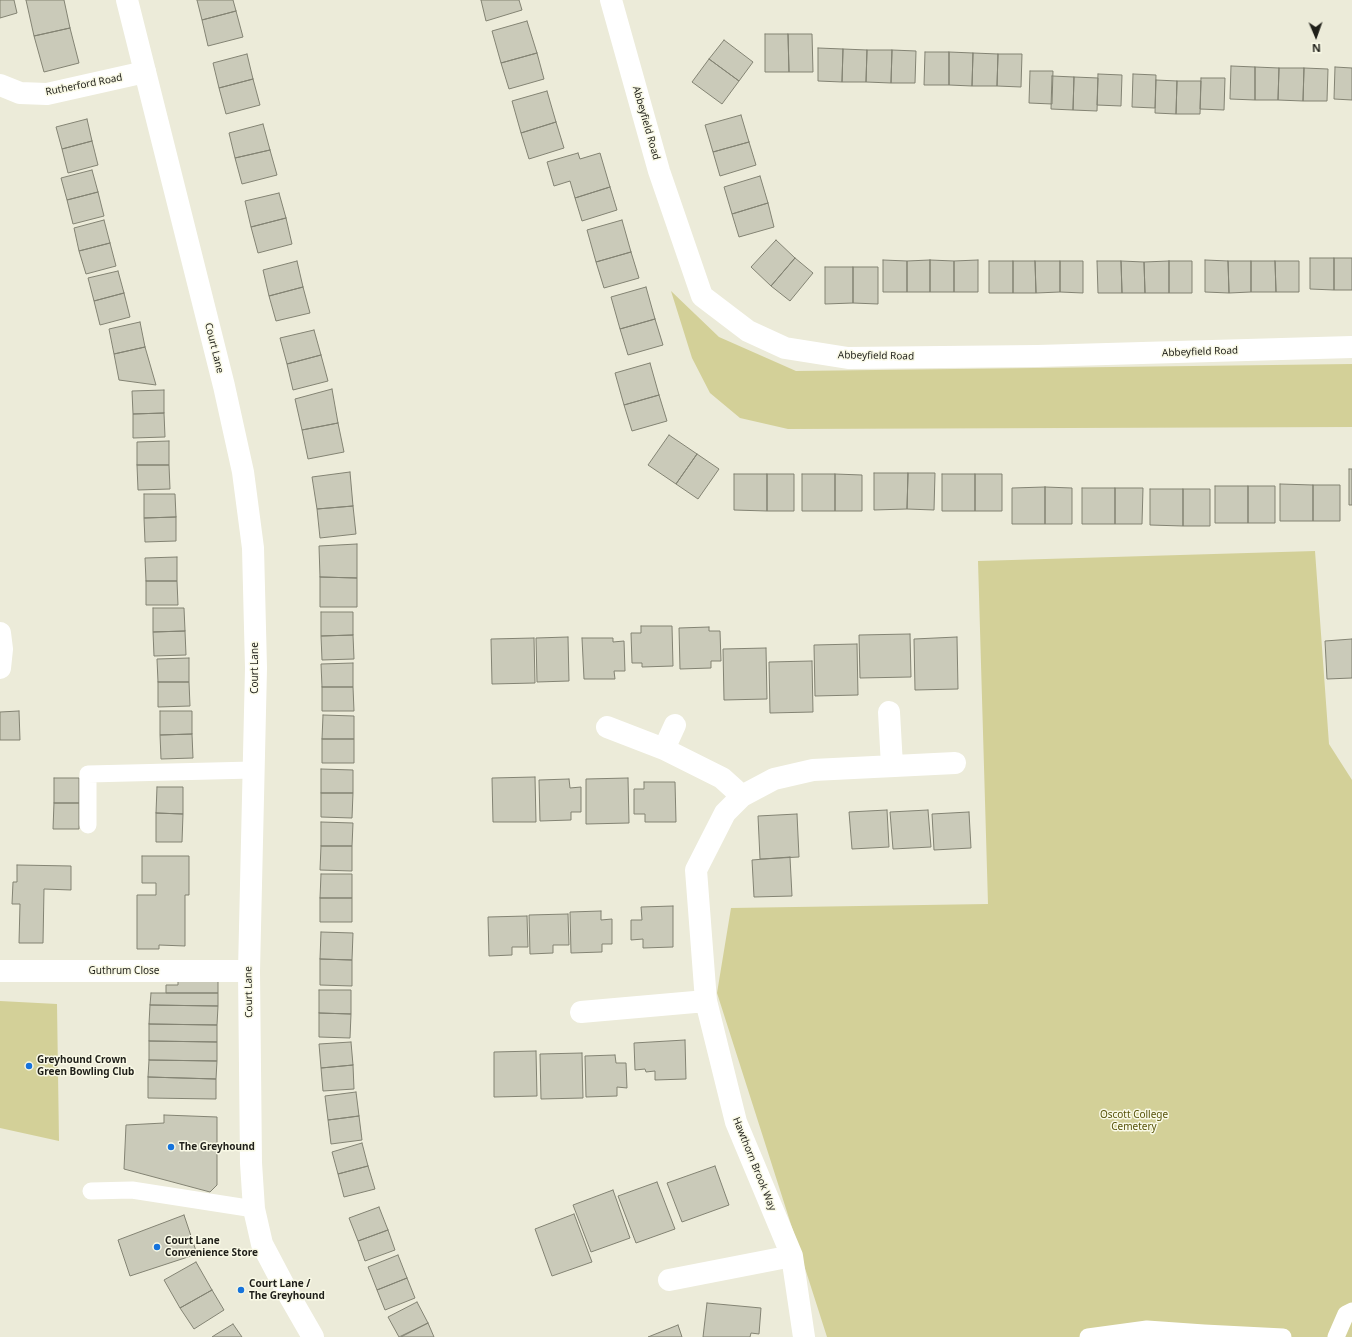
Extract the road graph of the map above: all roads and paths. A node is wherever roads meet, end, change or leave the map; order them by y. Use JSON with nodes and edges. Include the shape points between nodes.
{"nodes":[{"id":1,"x":127,"y":0,"type":"edge"},
{"id":2,"x":611,"y":0,"type":"edge"},
{"id":3,"x":145,"y":72,"type":"junction"},
{"id":4,"x":0,"y":85,"type":"edge"},
{"id":5,"x":1352,"y":348,"type":"edge"},
{"id":6,"x":0,"y":632,"type":"edge"},
{"id":7,"x":0,"y":668,"type":"edge"},
{"id":8,"x":889,"y":712,"type":"dead end"},
{"id":9,"x":675,"y":725,"type":"dead end"},
{"id":10,"x":607,"y":727,"type":"dead end"},
{"id":11,"x":664,"y":749,"type":"junction"},
{"id":12,"x":956,"y":763,"type":"dead end"},
{"id":13,"x":892,"y":766,"type":"junction"},
{"id":14,"x":253,"y":770,"type":"junction"},
{"id":15,"x":742,"y":796,"type":"junction"},
{"id":16,"x":88,"y":825,"type":"dead end"},
{"id":17,"x":0,"y":971,"type":"edge"},
{"id":18,"x":249,"y":971,"type":"junction"},
{"id":19,"x":706,"y":1001,"type":"junction"},
{"id":20,"x":581,"y":1012,"type":"dead end"},
{"id":21,"x":91,"y":1191,"type":"dead end"},
{"id":22,"x":254,"y":1209,"type":"junction"},
{"id":23,"x":792,"y":1256,"type":"junction"},
{"id":24,"x":669,"y":1280,"type":"dead end"},
{"id":25,"x":1352,"y":1311,"type":"edge"},
{"id":26,"x":313,"y":1337,"type":"edge"},
{"id":27,"x":804,"y":1337,"type":"edge"},
{"id":28,"x":1088,"y":1337,"type":"edge"},
{"id":29,"x":1283,"y":1337,"type":"edge"},
{"id":30,"x":1336,"y":1337,"type":"edge"}],
"edges":[{"from":1,"to":3,"type":"street","name":"Court Lane"},
{"from":2,"to":5,"type":"street","name":"Abbeyfield Road","via":[[659,171],[702,296],[748,331],[785,348],[848,358]]},
{"from":3,"to":4,"type":"street","name":"Rutherford Road","via":[[47,94],[20,93]]},
{"from":3,"to":14,"type":"street","name":"Court Lane","via":[[224,386],[243,472],[253,548],[256,668]]},
{"from":6,"to":7,"type":"street"},
{"from":8,"to":13,"type":"street"},
{"from":9,"to":11,"type":"street"},
{"from":10,"to":11,"type":"street"},
{"from":11,"to":15,"type":"street","via":[[722,778]]},
{"from":12,"to":13,"type":"street","name":"Hawthorn Brook Way"},
{"from":13,"to":15,"type":"street","name":"Hawthorn Brook Way","via":[[813,770],[774,779]]},
{"from":14,"to":16,"type":"lane","via":[[88,774]]},
{"from":14,"to":18,"type":"street","name":"Court Lane"},
{"from":15,"to":19,"type":"street","name":"Hawthorn Brook Way","via":[[725,813],[696,870]]},
{"from":17,"to":18,"type":"street","name":"Guthrum Close"},
{"from":18,"to":22,"type":"street","name":"Court Lane","via":[[251,1163]]},
{"from":19,"to":20,"type":"street"},
{"from":19,"to":23,"type":"street","name":"Hawthorn Brook Way","via":[[736,1122]]},
{"from":21,"to":22,"type":"lane","via":[[132,1190]]},
{"from":22,"to":26,"type":"street","name":"Court Lane","via":[[262,1244]]},
{"from":23,"to":24,"type":"street"},
{"from":23,"to":27,"type":"street","name":"Hawthorn Brook Way"},
{"from":25,"to":30,"type":"lane","via":[[1346,1314]]},
{"from":28,"to":29,"type":"lane","via":[[1147,1329]]}]}
